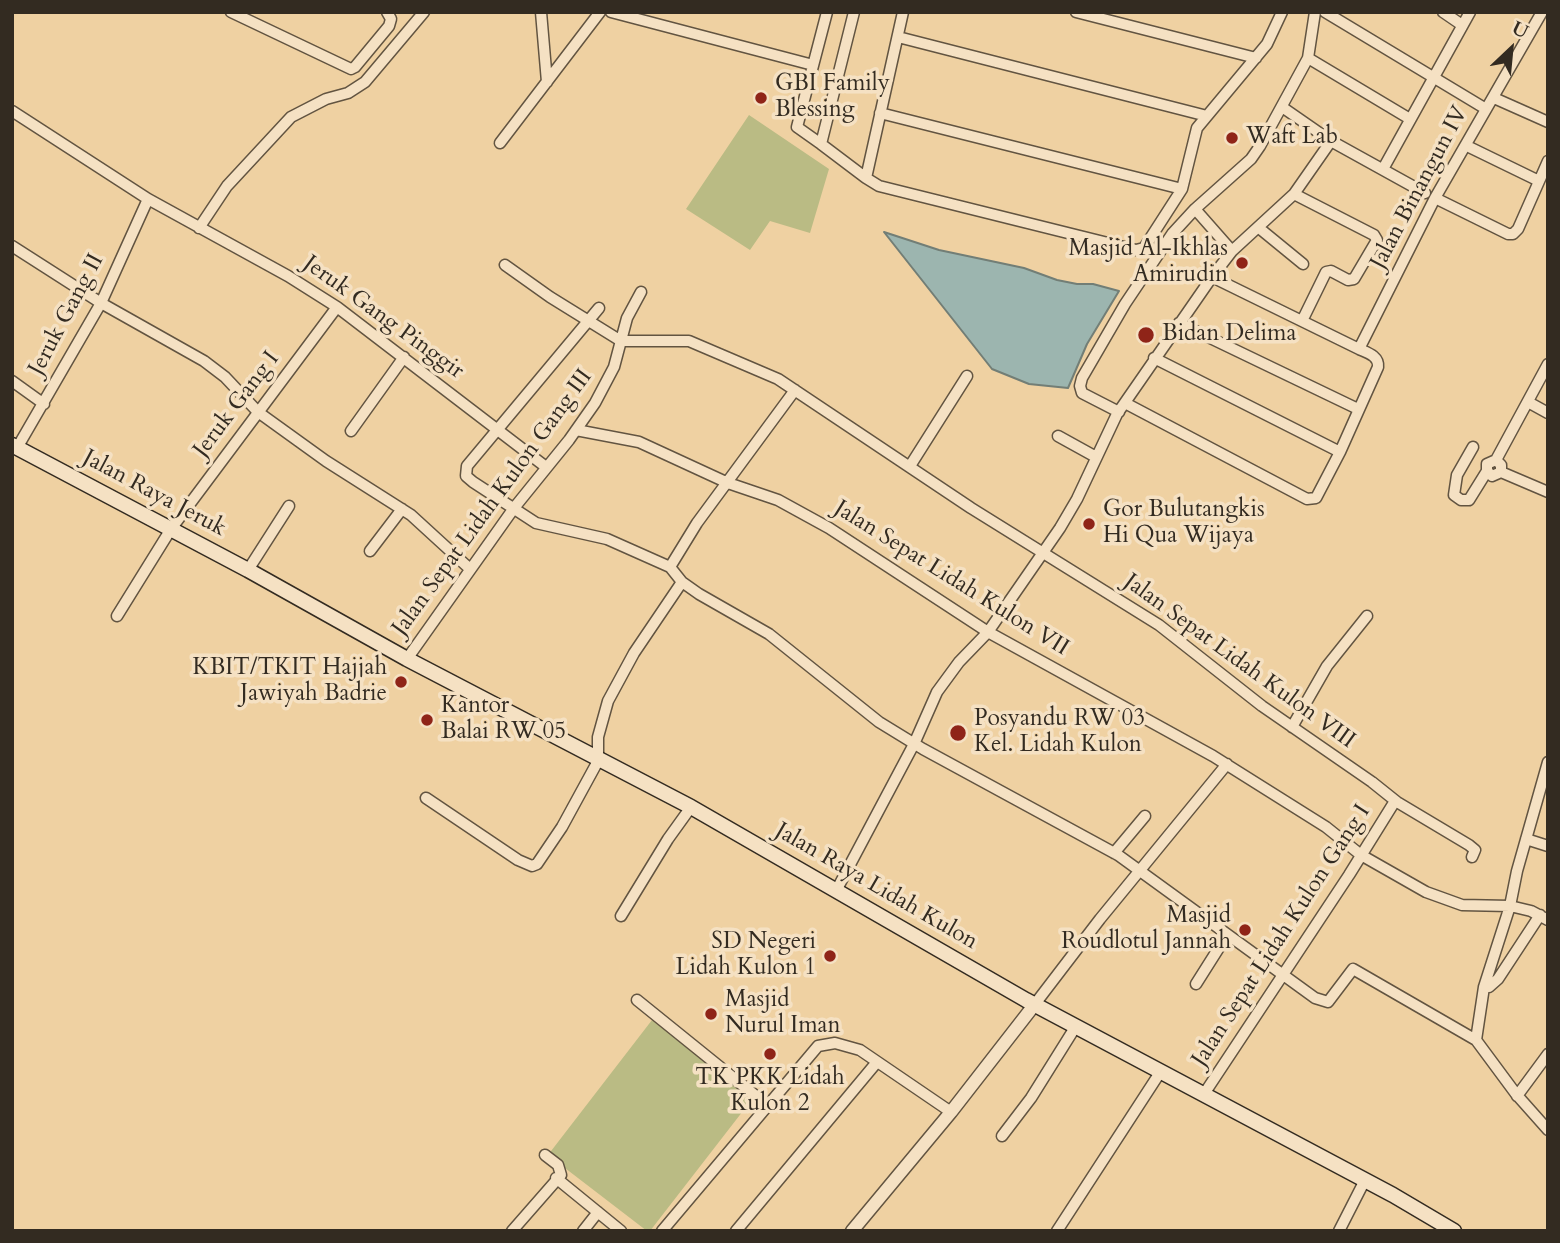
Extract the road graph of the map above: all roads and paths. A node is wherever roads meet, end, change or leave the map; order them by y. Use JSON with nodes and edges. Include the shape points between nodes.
{"nodes":[{"id":1,"x":230,"y":12,"type":"edge"},
{"id":2,"x":387,"y":12,"type":"edge"},
{"id":3,"x":424,"y":12,"type":"edge"},
{"id":4,"x":541,"y":12,"type":"edge"},
{"id":5,"x":600,"y":12,"type":"edge"},
{"id":6,"x":611,"y":12,"type":"edge"},
{"id":7,"x":827,"y":12,"type":"edge"},
{"id":8,"x":854,"y":12,"type":"edge"},
{"id":9,"x":903,"y":12,"type":"edge"},
{"id":10,"x":1076,"y":12,"type":"edge"},
{"id":11,"x":1282,"y":12,"type":"edge"},
{"id":12,"x":1315,"y":12,"type":"edge"},
{"id":13,"x":1325,"y":12,"type":"edge"},
{"id":14,"x":1443,"y":12,"type":"edge"},
{"id":15,"x":1470,"y":12,"type":"edge"},
{"id":16,"x":1542,"y":12,"type":"edge"},
{"id":17,"x":1462,"y":25,"type":"junction"},
{"id":18,"x":898,"y":37,"type":"junction"},
{"id":19,"x":1256,"y":58,"type":"junction"},
{"id":20,"x":1308,"y":58,"type":"junction"},
{"id":21,"x":813,"y":65,"type":"junction"},
{"id":22,"x":1433,"y":77,"type":"junction"},
{"id":23,"x":547,"y":82,"type":"junction"},
{"id":24,"x":1494,"y":98,"type":"junction"},
{"id":25,"x":1282,"y":107,"type":"junction"},
{"id":26,"x":1486,"y":109,"type":"junction"},
{"id":27,"x":12,"y":111,"type":"edge"},
{"id":28,"x":880,"y":113,"type":"junction"},
{"id":29,"x":1207,"y":116,"type":"junction"},
{"id":30,"x":1410,"y":119,"type":"junction"},
{"id":31,"x":1547,"y":119,"type":"edge"},
{"id":32,"x":1331,"y":141,"type":"junction"},
{"id":33,"x":499,"y":142,"type":"dead end"},
{"id":34,"x":821,"y":144,"type":"junction"},
{"id":35,"x":1467,"y":146,"type":"junction"},
{"id":36,"x":1548,"y":161,"type":"edge"},
{"id":37,"x":1383,"y":169,"type":"junction"},
{"id":38,"x":866,"y":178,"type":"junction"},
{"id":39,"x":1539,"y":181,"type":"junction"},
{"id":40,"x":1182,"y":189,"type":"junction"},
{"id":41,"x":1294,"y":194,"type":"junction"},
{"id":42,"x":1430,"y":195,"type":"junction"},
{"id":43,"x":148,"y":199,"type":"junction"},
{"id":44,"x":1195,"y":209,"type":"junction"},
{"id":45,"x":199,"y":228,"type":"junction"},
{"id":46,"x":1259,"y":228,"type":"junction"},
{"id":47,"x":12,"y":246,"type":"edge"},
{"id":48,"x":1232,"y":251,"type":"junction"},
{"id":49,"x":1303,"y":264,"type":"dead end"},
{"id":50,"x":505,"y":265,"type":"dead end"},
{"id":51,"x":1212,"y":276,"type":"junction"},
{"id":52,"x":641,"y":292,"type":"dead end"},
{"id":53,"x":101,"y":303,"type":"junction"},
{"id":54,"x":337,"y":307,"type":"junction"},
{"id":55,"x":599,"y":308,"type":"dead end"},
{"id":56,"x":1302,"y":321,"type":"junction"},
{"id":57,"x":589,"y":322,"type":"junction"},
{"id":58,"x":1178,"y":323,"type":"junction"},
{"id":59,"x":621,"y":341,"type":"junction"},
{"id":60,"x":1359,"y":349,"type":"junction"},
{"id":61,"x":404,"y":357,"type":"junction"},
{"id":62,"x":1154,"y":358,"type":"junction"},
{"id":63,"x":1548,"y":364,"type":"edge"},
{"id":64,"x":967,"y":376,"type":"dead end"},
{"id":65,"x":12,"y":381,"type":"edge"},
{"id":66,"x":795,"y":390,"type":"junction"},
{"id":67,"x":1528,"y":402,"type":"junction"},
{"id":68,"x":44,"y":404,"type":"junction"},
{"id":69,"x":1122,"y":407,"type":"junction"},
{"id":70,"x":1358,"y":409,"type":"junction"},
{"id":71,"x":258,"y":412,"type":"junction"},
{"id":72,"x":1548,"y":413,"type":"edge"},
{"id":73,"x":498,"y":428,"type":"junction"},
{"id":74,"x":576,"y":430,"type":"junction"},
{"id":75,"x":351,"y":431,"type":"dead end"},
{"id":76,"x":1058,"y":436,"type":"dead end"},
{"id":77,"x":15,"y":446,"type":"edge"},
{"id":78,"x":1473,"y":447,"type":"dead end"},
{"id":79,"x":1340,"y":452,"type":"junction"},
{"id":80,"x":1096,"y":457,"type":"junction"},
{"id":81,"x":1496,"y":460,"type":"junction"},
{"id":82,"x":910,"y":466,"type":"junction"},
{"id":83,"x":546,"y":467,"type":"junction"},
{"id":84,"x":1487,"y":471,"type":"junction"},
{"id":85,"x":1501,"y":472,"type":"junction"},
{"id":86,"x":728,"y":483,"type":"junction"},
{"id":87,"x":1548,"y":492,"type":"edge"},
{"id":88,"x":289,"y":506,"type":"dead end"},
{"id":89,"x":514,"y":508,"type":"junction"},
{"id":90,"x":402,"y":509,"type":"junction"},
{"id":91,"x":171,"y":528,"type":"junction"},
{"id":92,"x":370,"y":551,"type":"dead end"},
{"id":93,"x":1042,"y":553,"type":"junction"},
{"id":94,"x":670,"y":567,"type":"junction"},
{"id":95,"x":470,"y":569,"type":"junction"},
{"id":96,"x":248,"y":570,"type":"junction"},
{"id":97,"x":682,"y":582,"type":"junction"},
{"id":98,"x":275,"y":585,"type":"joint"},
{"id":99,"x":117,"y":616,"type":"dead end"},
{"id":100,"x":1367,"y":616,"type":"dead end"},
{"id":101,"x":988,"y":632,"type":"junction"},
{"id":102,"x":407,"y":659,"type":"junction"},
{"id":103,"x":1292,"y":727,"type":"junction"},
{"id":104,"x":914,"y":744,"type":"junction"},
{"id":105,"x":598,"y":761,"type":"junction"},
{"id":106,"x":1548,"y":762,"type":"edge"},
{"id":107,"x":1227,"y":764,"type":"junction"},
{"id":108,"x":1543,"y":797,"type":"edge"},
{"id":109,"x":426,"y":798,"type":"dead end"},
{"id":110,"x":1395,"y":801,"type":"junction"},
{"id":111,"x":691,"y":807,"type":"junction"},
{"id":112,"x":1145,"y":816,"type":"dead end"},
{"id":113,"x":1526,"y":839,"type":"junction"},
{"id":114,"x":1548,"y":846,"type":"edge"},
{"id":115,"x":1114,"y":853,"type":"junction"},
{"id":116,"x":1361,"y":855,"type":"junction"},
{"id":117,"x":1472,"y":857,"type":"dead end"},
{"id":118,"x":1140,"y":870,"type":"junction"},
{"id":119,"x":836,"y":891,"type":"junction"},
{"id":120,"x":1510,"y":906,"type":"junction"},
{"id":121,"x":621,"y":916,"type":"dead end"},
{"id":122,"x":1544,"y":917,"type":"edge"},
{"id":123,"x":1227,"y":935,"type":"junction"},
{"id":124,"x":1283,"y":975,"type":"junction"},
{"id":125,"x":1196,"y":984,"type":"dead end"},
{"id":126,"x":1484,"y":987,"type":"junction"},
{"id":127,"x":637,"y":1000,"type":"dead end"},
{"id":128,"x":1035,"y":1004,"type":"junction"},
{"id":129,"x":1076,"y":1026,"type":"junction"},
{"id":130,"x":1476,"y":1040,"type":"junction"},
{"id":131,"x":1548,"y":1054,"type":"edge"},
{"id":132,"x":877,"y":1062,"type":"junction"},
{"id":133,"x":1161,"y":1071,"type":"junction"},
{"id":134,"x":1204,"y":1094,"type":"junction"},
{"id":135,"x":1517,"y":1096,"type":"junction"},
{"id":136,"x":767,"y":1105,"type":"junction"},
{"id":137,"x":951,"y":1112,"type":"junction"},
{"id":138,"x":1547,"y":1128,"type":"edge"},
{"id":139,"x":1002,"y":1136,"type":"dead end"},
{"id":140,"x":545,"y":1155,"type":"dead end"},
{"id":141,"x":556,"y":1178,"type":"junction"},
{"id":142,"x":1365,"y":1180,"type":"junction"},
{"id":143,"x":598,"y":1212,"type":"junction"},
{"id":144,"x":1059,"y":1230,"type":"edge"},
{"id":145,"x":512,"y":1231,"type":"edge"},
{"id":146,"x":583,"y":1231,"type":"edge"},
{"id":147,"x":621,"y":1231,"type":"edge"},
{"id":148,"x":662,"y":1231,"type":"edge"},
{"id":149,"x":736,"y":1231,"type":"edge"},
{"id":150,"x":852,"y":1231,"type":"edge"},
{"id":151,"x":1339,"y":1231,"type":"edge"},
{"id":152,"x":1454,"y":1231,"type":"edge"}],
"edges":[{"from":1,"to":2,"type":"street","via":[[351,69],[389,26]]},
{"from":3,"to":45,"type":"street","via":[[365,82],[291,117],[231,181]]},
{"from":4,"to":23,"type":"street"},
{"from":5,"to":23,"type":"street"},
{"from":6,"to":21,"type":"street"},
{"from":7,"to":21,"type":"street"},
{"from":8,"to":34,"type":"street"},
{"from":9,"to":18,"type":"street"},
{"from":10,"to":19,"type":"street"},
{"from":11,"to":19,"type":"street","via":[[1268,44]]},
{"from":12,"to":20,"type":"street"},
{"from":13,"to":22,"type":"street"},
{"from":14,"to":17,"type":"street"},
{"from":15,"to":17,"type":"street"},
{"from":16,"to":24,"type":"street","name":"Jalan Binangun IV"},
{"from":17,"to":22,"type":"street"},
{"from":18,"to":28,"type":"street"},
{"from":18,"to":29,"type":"street"},
{"from":19,"to":29,"type":"street"},
{"from":20,"to":25,"type":"street"},
{"from":20,"to":30,"type":"street"},
{"from":21,"to":34,"type":"street","via":[[797,127]]},
{"from":22,"to":26,"type":"street"},
{"from":22,"to":30,"type":"street"},
{"from":23,"to":33,"type":"street"},
{"from":24,"to":26,"type":"street","name":"Jalan Binangun IV"},
{"from":24,"to":31,"type":"street"},
{"from":25,"to":32,"type":"street"},
{"from":25,"to":44,"type":"street","via":[[1251,159]]},
{"from":26,"to":35,"type":"street","name":"Jalan Binangun IV"},
{"from":27,"to":43,"type":"street","name":"Jeruk Gang Pinggir"},
{"from":28,"to":38,"type":"street"},
{"from":28,"to":40,"type":"street"},
{"from":29,"to":40,"type":"street","via":[[1197,128]]},
{"from":30,"to":37,"type":"street"},
{"from":32,"to":37,"type":"street"},
{"from":32,"to":41,"type":"street"},
{"from":34,"to":38,"type":"street"},
{"from":35,"to":39,"type":"street"},
{"from":35,"to":42,"type":"street","name":"Jalan Binangun IV"},
{"from":36,"to":39,"type":"street"},
{"from":37,"to":42,"type":"street"},
{"from":38,"to":40,"type":"street","via":[[879,186],[1136,250],[1144,248]]},
{"from":39,"to":42,"type":"street","via":[[1518,229],[1511,234]]},
{"from":41,"to":46,"type":"street"},
{"from":41,"to":56,"type":"street","via":[[1377,240],[1354,279],[1326,272]]},
{"from":42,"to":60,"type":"street","name":"Jalan Binangun IV"},
{"from":43,"to":45,"type":"street","name":"Jeruk Gang Pinggir"},
{"from":43,"to":53,"type":"street","name":"Jeruk Gang II"},
{"from":44,"to":48,"type":"street"},
{"from":44,"to":69,"type":"street","via":[[1172,234],[1125,304],[1080,386],[1082,393]]},
{"from":45,"to":54,"type":"street","name":"Jeruk Gang Pinggir"},
{"from":46,"to":48,"type":"street"},
{"from":46,"to":49,"type":"street"},
{"from":47,"to":53,"type":"street"},
{"from":48,"to":51,"type":"street"},
{"from":50,"to":57,"type":"street"},
{"from":51,"to":56,"type":"street"},
{"from":51,"to":58,"type":"street"},
{"from":52,"to":59,"type":"street","name":"Jalan Sepat Lidah Kulon Gang III"},
{"from":53,"to":68,"type":"street","name":"Jeruk Gang II"},
{"from":53,"to":71,"type":"street","via":[[205,361]]},
{"from":54,"to":61,"type":"street","name":"Jeruk Gang Pinggir"},
{"from":54,"to":71,"type":"street","name":"Jeruk Gang I"},
{"from":55,"to":57,"type":"street"},
{"from":56,"to":60,"type":"street"},
{"from":57,"to":59,"type":"street"},
{"from":57,"to":73,"type":"street"},
{"from":58,"to":62,"type":"street"},
{"from":58,"to":70,"type":"street"},
{"from":59,"to":66,"type":"street","name":"Jalan Sepat Lidah Kulon VIII","via":[[689,341]]},
{"from":59,"to":74,"type":"street","name":"Jalan Sepat Lidah Kulon Gang III","via":[[614,367]]},
{"from":60,"to":70,"type":"street","via":[[1379,364]]},
{"from":61,"to":73,"type":"street","name":"Jeruk Gang Pinggir"},
{"from":61,"to":75,"type":"street"},
{"from":62,"to":69,"type":"street"},
{"from":62,"to":79,"type":"street"},
{"from":63,"to":67,"type":"street"},
{"from":64,"to":82,"type":"street"},
{"from":65,"to":68,"type":"street"},
{"from":66,"to":82,"type":"street","name":"Jalan Sepat Lidah Kulon VIII"},
{"from":66,"to":86,"type":"street"},
{"from":67,"to":72,"type":"street"},
{"from":67,"to":81,"type":"street"},
{"from":68,"to":77,"type":"street","name":"Jeruk Gang II"},
{"from":69,"to":79,"type":"street","via":[[1310,500],[1316,498]]},
{"from":69,"to":80,"type":"street"},
{"from":70,"to":79,"type":"street"},
{"from":71,"to":90,"type":"street"},
{"from":71,"to":91,"type":"street","name":"Jeruk Gang I"},
{"from":73,"to":83,"type":"street","name":"Jeruk Gang Pinggir"},
{"from":73,"to":89,"type":"street","via":[[467,466],[466,476]]},
{"from":74,"to":83,"type":"street","name":"Jalan Sepat Lidah Kulon Gang III"},
{"from":74,"to":86,"type":"street","name":"Jalan Sepat Lidah Kulon VII","via":[[639,442]]},
{"from":76,"to":80,"type":"street"},
{"from":77,"to":91,"type":"main road","name":"Jalan Raya Jeruk"},
{"from":78,"to":84,"type":"street","via":[[1457,475],[1454,495],[1469,500]]},
{"from":80,"to":93,"type":"street","via":[[1077,499]]},
{"from":81,"to":84,"type":"street","via":[[1489,461]]},
{"from":81,"to":85,"type":"street"},
{"from":82,"to":93,"type":"street","name":"Jalan Sepat Lidah Kulon VIII"},
{"from":83,"to":89,"type":"street","name":"Jalan Sepat Lidah Kulon Gang III"},
{"from":84,"to":85,"type":"street","via":[[1492,476]]},
{"from":85,"to":87,"type":"street"},
{"from":86,"to":94,"type":"street"},
{"from":86,"to":101,"type":"street","name":"Jalan Sepat Lidah Kulon VII","via":[[778,500],[829,528]]},
{"from":88,"to":96,"type":"street"},
{"from":89,"to":94,"type":"street","via":[[536,523],[607,539]]},
{"from":89,"to":95,"type":"street","name":"Jalan Sepat Lidah Kulon Gang III"},
{"from":90,"to":92,"type":"street"},
{"from":90,"to":95,"type":"street"},
{"from":91,"to":96,"type":"main road","name":"Jalan Raya Jeruk"},
{"from":91,"to":99,"type":"street","name":"Jeruk Gang I"},
{"from":93,"to":101,"type":"street"},
{"from":93,"to":103,"type":"street","name":"Jalan Sepat Lidah Kulon VIII","via":[[1159,625]]},
{"from":94,"to":97,"type":"street"},
{"from":95,"to":102,"type":"street","name":"Jalan Sepat Lidah Kulon Gang III"},
{"from":96,"to":98,"type":"main road","name":"Jalan Raya Jeruk"},
{"from":97,"to":104,"type":"street","via":[[769,634],[878,722]]},
{"from":97,"to":105,"type":"street","via":[[608,701],[598,737]]},
{"from":98,"to":102,"type":"main road","name":"Jalan Raya Lidah Kulon"},
{"from":100,"to":103,"type":"street","via":[[1327,666]]},
{"from":101,"to":104,"type":"street","via":[[947,675]]},
{"from":101,"to":107,"type":"street","name":"Jalan Sepat Lidah Kulon VII"},
{"from":102,"to":105,"type":"main road","name":"Jalan Raya Lidah Kulon"},
{"from":103,"to":110,"type":"street","name":"Jalan Sepat Lidah Kulon VIII"},
{"from":104,"to":115,"type":"street"},
{"from":104,"to":119,"type":"street"},
{"from":105,"to":109,"type":"street","via":[[540,861],[532,866]]},
{"from":105,"to":111,"type":"main road","name":"Jalan Raya Lidah Kulon"},
{"from":106,"to":108,"type":"street"},
{"from":107,"to":116,"type":"street","name":"Jalan Sepat Lidah Kulon VII","via":[[1326,827]]},
{"from":107,"to":118,"type":"street"},
{"from":108,"to":113,"type":"street"},
{"from":110,"to":116,"type":"street","name":"Jalan Sepat Lidah Kulon Gang I"},
{"from":110,"to":117,"type":"street","name":"Jalan Sepat Lidah Kulon VIII","via":[[1469,845],[1475,850]]},
{"from":111,"to":119,"type":"main road","name":"Jalan Raya Lidah Kulon"},
{"from":111,"to":121,"type":"street"},
{"from":112,"to":115,"type":"street"},
{"from":113,"to":114,"type":"street"},
{"from":113,"to":120,"type":"street"},
{"from":115,"to":118,"type":"street"},
{"from":116,"to":120,"type":"street","name":"Jalan Sepat Lidah Kulon VII","via":[[1442,899],[1462,905]]},
{"from":116,"to":124,"type":"street","name":"Jalan Sepat Lidah Kulon Gang I"},
{"from":118,"to":123,"type":"street"},
{"from":118,"to":128,"type":"street"},
{"from":119,"to":128,"type":"main road","name":"Jalan Raya Lidah Kulon"},
{"from":120,"to":122,"type":"street","name":"Jalan Sepat Lidah Kulon VII"},
{"from":120,"to":126,"type":"street"},
{"from":122,"to":126,"type":"street","via":[[1498,979]]},
{"from":123,"to":124,"type":"street"},
{"from":123,"to":125,"type":"street"},
{"from":124,"to":130,"type":"street","via":[[1326,1003],[1350,970],[1356,970]]},
{"from":124,"to":134,"type":"street","name":"Jalan Sepat Lidah Kulon Gang I"},
{"from":126,"to":130,"type":"street"},
{"from":127,"to":136,"type":"street"},
{"from":128,"to":129,"type":"main road","name":"Jalan Raya Lidah Kulon"},
{"from":128,"to":137,"type":"street"},
{"from":129,"to":133,"type":"main road","name":"Jalan Raya Lidah Kulon"},
{"from":129,"to":139,"type":"street"},
{"from":130,"to":135,"type":"street"},
{"from":131,"to":135,"type":"street"},
{"from":132,"to":136,"type":"street","via":[[852,1047],[818,1046]]},
{"from":132,"to":137,"type":"street"},
{"from":132,"to":149,"type":"street"},
{"from":133,"to":134,"type":"main road","name":"Jalan Raya Lidah Kulon"},
{"from":133,"to":144,"type":"street"},
{"from":134,"to":142,"type":"main road","name":"Jalan Raya Lidah Kulon"},
{"from":135,"to":138,"type":"street"},
{"from":136,"to":148,"type":"street"},
{"from":137,"to":150,"type":"street"},
{"from":140,"to":141,"type":"street","via":[[561,1169]]},
{"from":141,"to":143,"type":"street"},
{"from":141,"to":145,"type":"street"},
{"from":142,"to":151,"type":"street"},
{"from":142,"to":152,"type":"main road","name":"Jalan Raya Lidah Kulon"},
{"from":143,"to":146,"type":"street"},
{"from":143,"to":147,"type":"street"}]}
